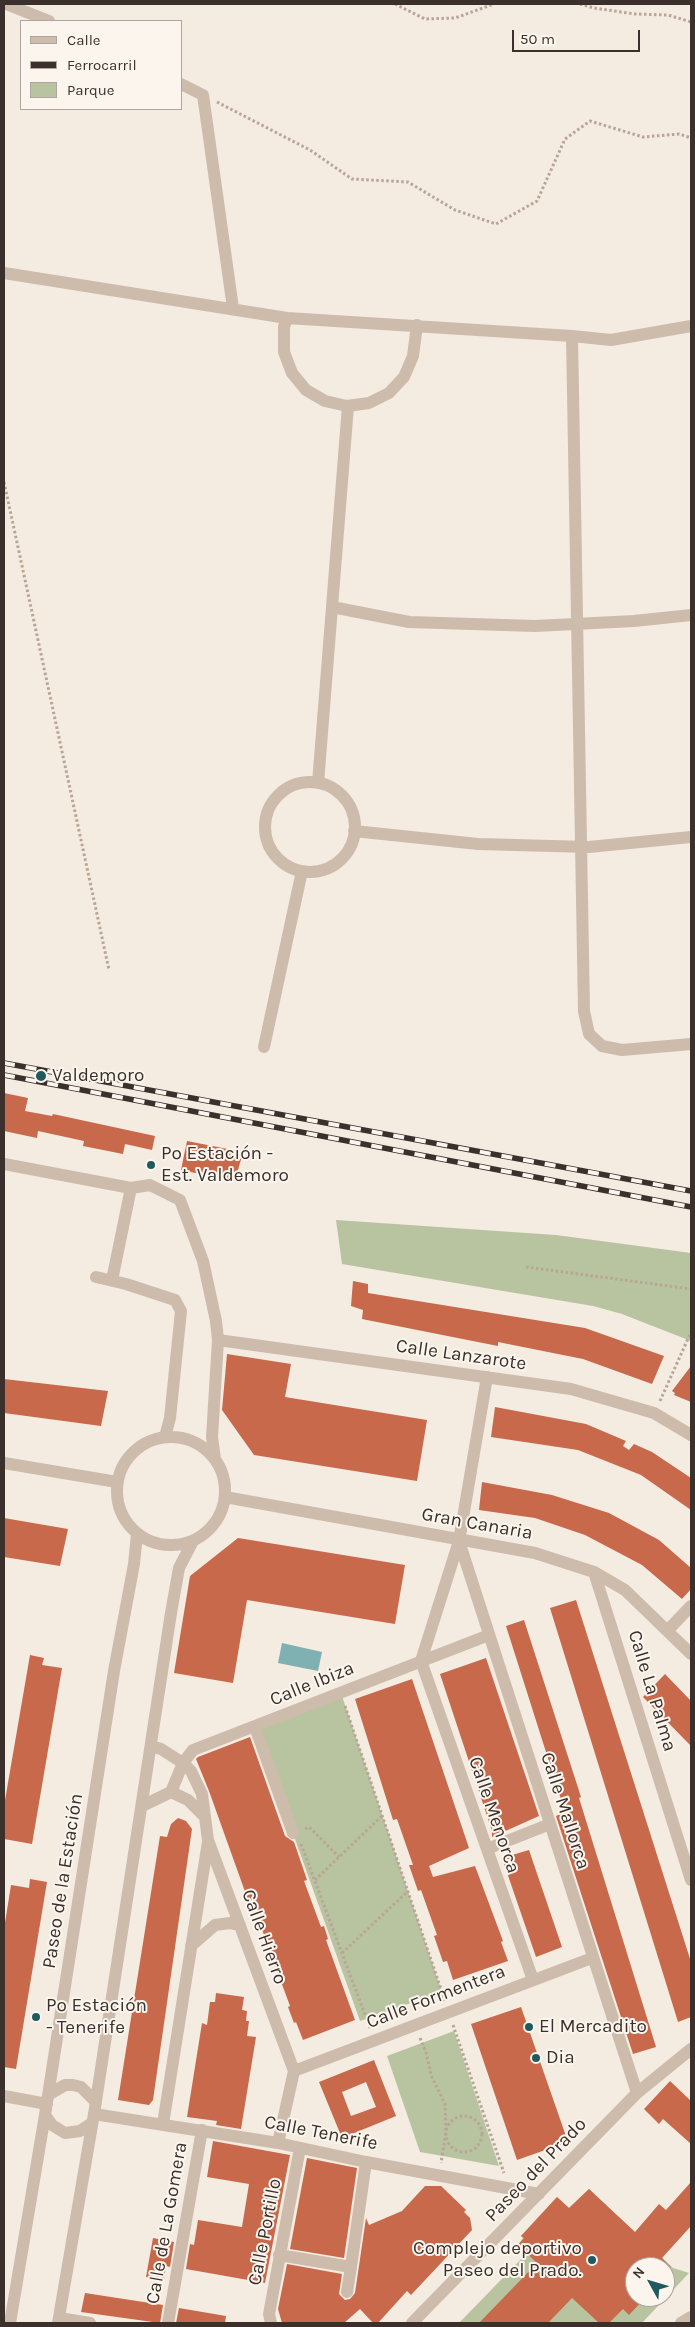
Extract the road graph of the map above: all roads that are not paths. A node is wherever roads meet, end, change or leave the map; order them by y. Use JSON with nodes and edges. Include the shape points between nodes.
{"nodes":[{"id":1,"x":6,"y":4,"type":"edge"},
{"id":2,"x":46,"y":20,"type":"edge"},
{"id":3,"x":182,"y":84,"type":"edge"},
{"id":4,"x":4,"y":273,"type":"edge"},
{"id":5,"x":233,"y":308,"type":"junction"},
{"id":6,"x":287,"y":318,"type":"junction"},
{"id":7,"x":417,"y":325,"type":"junction"},
{"id":8,"x":691,"y":326,"type":"edge"},
{"id":9,"x":572,"y":336,"type":"junction"},
{"id":10,"x":348,"y":406,"type":"junction"},
{"id":11,"x":332,"y":607,"type":"junction"},
{"id":12,"x":691,"y":615,"type":"edge"},
{"id":13,"x":577,"y":624,"type":"junction"},
{"id":14,"x":318,"y":783,"type":"junction"},
{"id":15,"x":354,"y":831,"type":"junction"},
{"id":16,"x":691,"y":837,"type":"edge"},
{"id":17,"x":581,"y":846,"type":"junction"},
{"id":18,"x":302,"y":871,"type":"junction"},
{"id":19,"x":691,"y":1044,"type":"edge"},
{"id":20,"x":264,"y":1047,"type":"dead end"},
{"id":21,"x":4,"y":1164,"type":"edge"},
{"id":22,"x":132,"y":1188,"type":"junction"},
{"id":23,"x":96,"y":1277,"type":"dead end"},
{"id":24,"x":112,"y":1280,"type":"junction"},
{"id":25,"x":218,"y":1340,"type":"junction"},
{"id":26,"x":487,"y":1377,"type":"junction"},
{"id":27,"x":691,"y":1435,"type":"edge"},
{"id":28,"x":165,"y":1437,"type":"junction"},
{"id":29,"x":215,"y":1459,"type":"junction"},
{"id":30,"x":4,"y":1463,"type":"edge"},
{"id":31,"x":117,"y":1482,"type":"junction"},
{"id":32,"x":225,"y":1497,"type":"junction"},
{"id":33,"x":136,"y":1534,"type":"junction"},
{"id":34,"x":194,"y":1541,"type":"junction"},
{"id":35,"x":459,"y":1541,"type":"junction"},
{"id":36,"x":594,"y":1572,"type":"junction"},
{"id":37,"x":691,"y":1606,"type":"edge"},
{"id":38,"x":668,"y":1630,"type":"junction"},
{"id":39,"x":489,"y":1635,"type":"junction"},
{"id":40,"x":691,"y":1654,"type":"edge"},
{"id":41,"x":421,"y":1662,"type":"junction"},
{"id":42,"x":255,"y":1727,"type":"junction"},
{"id":43,"x":151,"y":1746,"type":"junction"},
{"id":44,"x":183,"y":1763,"type":"junction"},
{"id":45,"x":171,"y":1792,"type":"junction"},
{"id":46,"x":142,"y":1806,"type":"junction"},
{"id":47,"x":205,"y":1817,"type":"junction"},
{"id":48,"x":550,"y":1824,"type":"junction"},
{"id":49,"x":293,"y":1833,"type":"road end"},
{"id":50,"x":208,"y":1840,"type":"junction"},
{"id":51,"x":486,"y":1849,"type":"junction"},
{"id":52,"x":691,"y":1880,"type":"edge"},
{"id":53,"x":240,"y":1925,"type":"junction"},
{"id":54,"x":191,"y":1946,"type":"junction"},
{"id":55,"x":592,"y":1958,"type":"junction"},
{"id":56,"x":533,"y":1980,"type":"junction"},
{"id":57,"x":691,"y":2048,"type":"edge"},
{"id":58,"x":294,"y":2071,"type":"junction"},
{"id":59,"x":637,"y":2093,"type":"junction"},
{"id":60,"x":4,"y":2096,"type":"edge"},
{"id":61,"x":47,"y":2105,"type":"junction"},
{"id":62,"x":94,"y":2113,"type":"junction"},
{"id":63,"x":163,"y":2124,"type":"junction"},
{"id":64,"x":202,"y":2130,"type":"junction"},
{"id":65,"x":278,"y":2143,"type":"junction"},
{"id":66,"x":300,"y":2148,"type":"junction"},
{"id":67,"x":366,"y":2162,"type":"junction"},
{"id":68,"x":539,"y":2194,"type":"junction"},
{"id":69,"x":279,"y":2255,"type":"junction"},
{"id":70,"x":351,"y":2267,"type":"junction"},
{"id":71,"x":347,"y":2292,"type":"dead end"},
{"id":72,"x":691,"y":2317,"type":"edge"},
{"id":73,"x":59,"y":2321,"type":"edge"},
{"id":74,"x":10,"y":2323,"type":"edge"},
{"id":75,"x":90,"y":2323,"type":"edge"},
{"id":76,"x":168,"y":2323,"type":"edge"},
{"id":77,"x":271,"y":2323,"type":"edge"},
{"id":78,"x":412,"y":2323,"type":"edge"},
{"id":79,"x":681,"y":2323,"type":"edge"}],
"edges":[{"from":1,"to":2,"type":"street"},
{"from":3,"to":5,"type":"street","via":[[203,95]]},
{"from":4,"to":5,"type":"street"},
{"from":5,"to":6,"type":"street"},
{"from":6,"to":7,"type":"street"},
{"from":6,"to":10,"type":"street","via":[[284,352],[292,373],[306,390],[325,401]]},
{"from":7,"to":9,"type":"street"},
{"from":7,"to":10,"type":"street","via":[[413,356],[404,377],[389,393],[369,403]]},
{"from":8,"to":9,"type":"street","via":[[611,340]]},
{"from":9,"to":13,"type":"street"},
{"from":10,"to":11,"type":"street"},
{"from":11,"to":13,"type":"street","via":[[409,622],[534,626]]},
{"from":11,"to":14,"type":"street"},
{"from":12,"to":13,"type":"street"},
{"from":13,"to":17,"type":"street"},
{"from":14,"to":15,"type":"street","via":[[333,788],[344,798],[352,810]]},
{"from":14,"to":18,"type":"street","via":[[305,782],[278,794],[265,820],[271,850],[280,861]]},
{"from":15,"to":17,"type":"street","via":[[478,844]]},
{"from":15,"to":18,"type":"street","via":[[347,852],[336,863],[323,870]]},
{"from":16,"to":17,"type":"street"},
{"from":17,"to":19,"type":"street","via":[[584,1011],[589,1034],[602,1046],[622,1050]]},
{"from":18,"to":20,"type":"street"},
{"from":21,"to":22,"type":"street"},
{"from":22,"to":24,"type":"street"},
{"from":22,"to":25,"type":"street","via":[[150,1185],[172,1194],[184,1207],[203,1261]]},
{"from":23,"to":24,"type":"street"},
{"from":24,"to":28,"type":"street","via":[[175,1300],[181,1311],[170,1418]]},
{"from":25,"to":26,"type":"street","name":"Calle Lanzarote"},
{"from":25,"to":29,"type":"street","via":[[212,1437]]},
{"from":26,"to":27,"type":"street","name":"Calle Lanzarote","via":[[571,1389],[654,1413]]},
{"from":26,"to":35,"type":"street"},
{"from":28,"to":29,"type":"street","via":[[193,1441]]},
{"from":28,"to":31,"type":"street","via":[[148,1441],[133,1451],[122,1466]]},
{"from":29,"to":32,"type":"street","via":[[222,1471]]},
{"from":30,"to":31,"type":"street"},
{"from":31,"to":33,"type":"street","via":[[116,1497],[120,1511]]},
{"from":32,"to":34,"type":"street","via":[[220,1515],[209,1530]]},
{"from":32,"to":35,"type":"street","name":"Gran Canaria"},
{"from":33,"to":34,"type":"street","via":[[164,1545]]},
{"from":33,"to":61,"type":"street","name":"Paseo de la Estación","via":[[134,1564],[114,1671]]},
{"from":34,"to":43,"type":"street","via":[[180,1568]]},
{"from":35,"to":36,"type":"street","name":"Gran Canaria","via":[[534,1553]]},
{"from":35,"to":39,"type":"street","name":"Calle Mallorca"},
{"from":35,"to":41,"type":"street"},
{"from":36,"to":38,"type":"street","name":"Gran Canaria","via":[[625,1590]]},
{"from":36,"to":52,"type":"street","name":"Calle La Palma"},
{"from":37,"to":38,"type":"street"},
{"from":38,"to":40,"type":"street","name":"Gran Canaria"},
{"from":39,"to":41,"type":"street","name":"Calle Ibiza"},
{"from":39,"to":48,"type":"street","name":"Calle Mallorca"},
{"from":41,"to":42,"type":"street","name":"Calle Ibiza"},
{"from":41,"to":51,"type":"street","name":"Calle Menorca"},
{"from":42,"to":44,"type":"street","name":"Calle Ibiza","via":[[194,1750]]},
{"from":42,"to":49,"type":"street"},
{"from":43,"to":44,"type":"street"},
{"from":43,"to":46,"type":"street"},
{"from":44,"to":45,"type":"street","name":"Calle Ibiza"},
{"from":44,"to":47,"type":"street","name":"Calle Hierro","via":[[191,1771],[202,1794]]},
{"from":45,"to":46,"type":"street"},
{"from":45,"to":47,"type":"street","via":[[188,1800]]},
{"from":46,"to":62,"type":"street"},
{"from":47,"to":50,"type":"street","name":"Calle Hierro"},
{"from":48,"to":51,"type":"street"},
{"from":48,"to":55,"type":"street","name":"Calle Mallorca"},
{"from":50,"to":53,"type":"street","name":"Calle Hierro"},
{"from":50,"to":54,"type":"street"},
{"from":51,"to":56,"type":"street","name":"Calle Menorca"},
{"from":53,"to":54,"type":"street","via":[[216,1925]]},
{"from":53,"to":58,"type":"street","name":"Calle Hierro"},
{"from":54,"to":63,"type":"street"},
{"from":55,"to":56,"type":"street","name":"Calle Formentera"},
{"from":55,"to":59,"type":"street","name":"Calle Mallorca"},
{"from":56,"to":58,"type":"street","name":"Calle Formentera"},
{"from":57,"to":59,"type":"street","name":"Paseo del Prado"},
{"from":58,"to":65,"type":"street"},
{"from":59,"to":68,"type":"street","name":"Paseo del Prado"},
{"from":60,"to":61,"type":"street"},
{"from":61,"to":62,"type":"street","via":[[65,2085],[73,2085],[81,2087]]},
{"from":61,"to":62,"type":"street","via":[[52,2125],[65,2133],[80,2131]]},
{"from":61,"to":74,"type":"street","name":"Paseo de la Estación"},
{"from":62,"to":63,"type":"street","name":"Calle Tenerife"},
{"from":62,"to":73,"type":"street"},
{"from":63,"to":64,"type":"street","name":"Calle Tenerife"},
{"from":64,"to":65,"type":"street","name":"Calle Tenerife"},
{"from":64,"to":76,"type":"street","name":"Calle de La Gomera"},
{"from":65,"to":66,"type":"street","name":"Calle Tenerife"},
{"from":66,"to":67,"type":"street","name":"Calle Tenerife"},
{"from":66,"to":69,"type":"street","name":"Calle Portillo"},
{"from":67,"to":68,"type":"street","name":"Calle Tenerife"},
{"from":67,"to":70,"type":"street"},
{"from":68,"to":78,"type":"street","name":"Paseo del Prado"},
{"from":69,"to":70,"type":"street"},
{"from":69,"to":77,"type":"street","name":"Calle Portillo","via":[[269,2314]]},
{"from":70,"to":71,"type":"street"},
{"from":72,"to":79,"type":"street"},
{"from":73,"to":75,"type":"street"}]}
